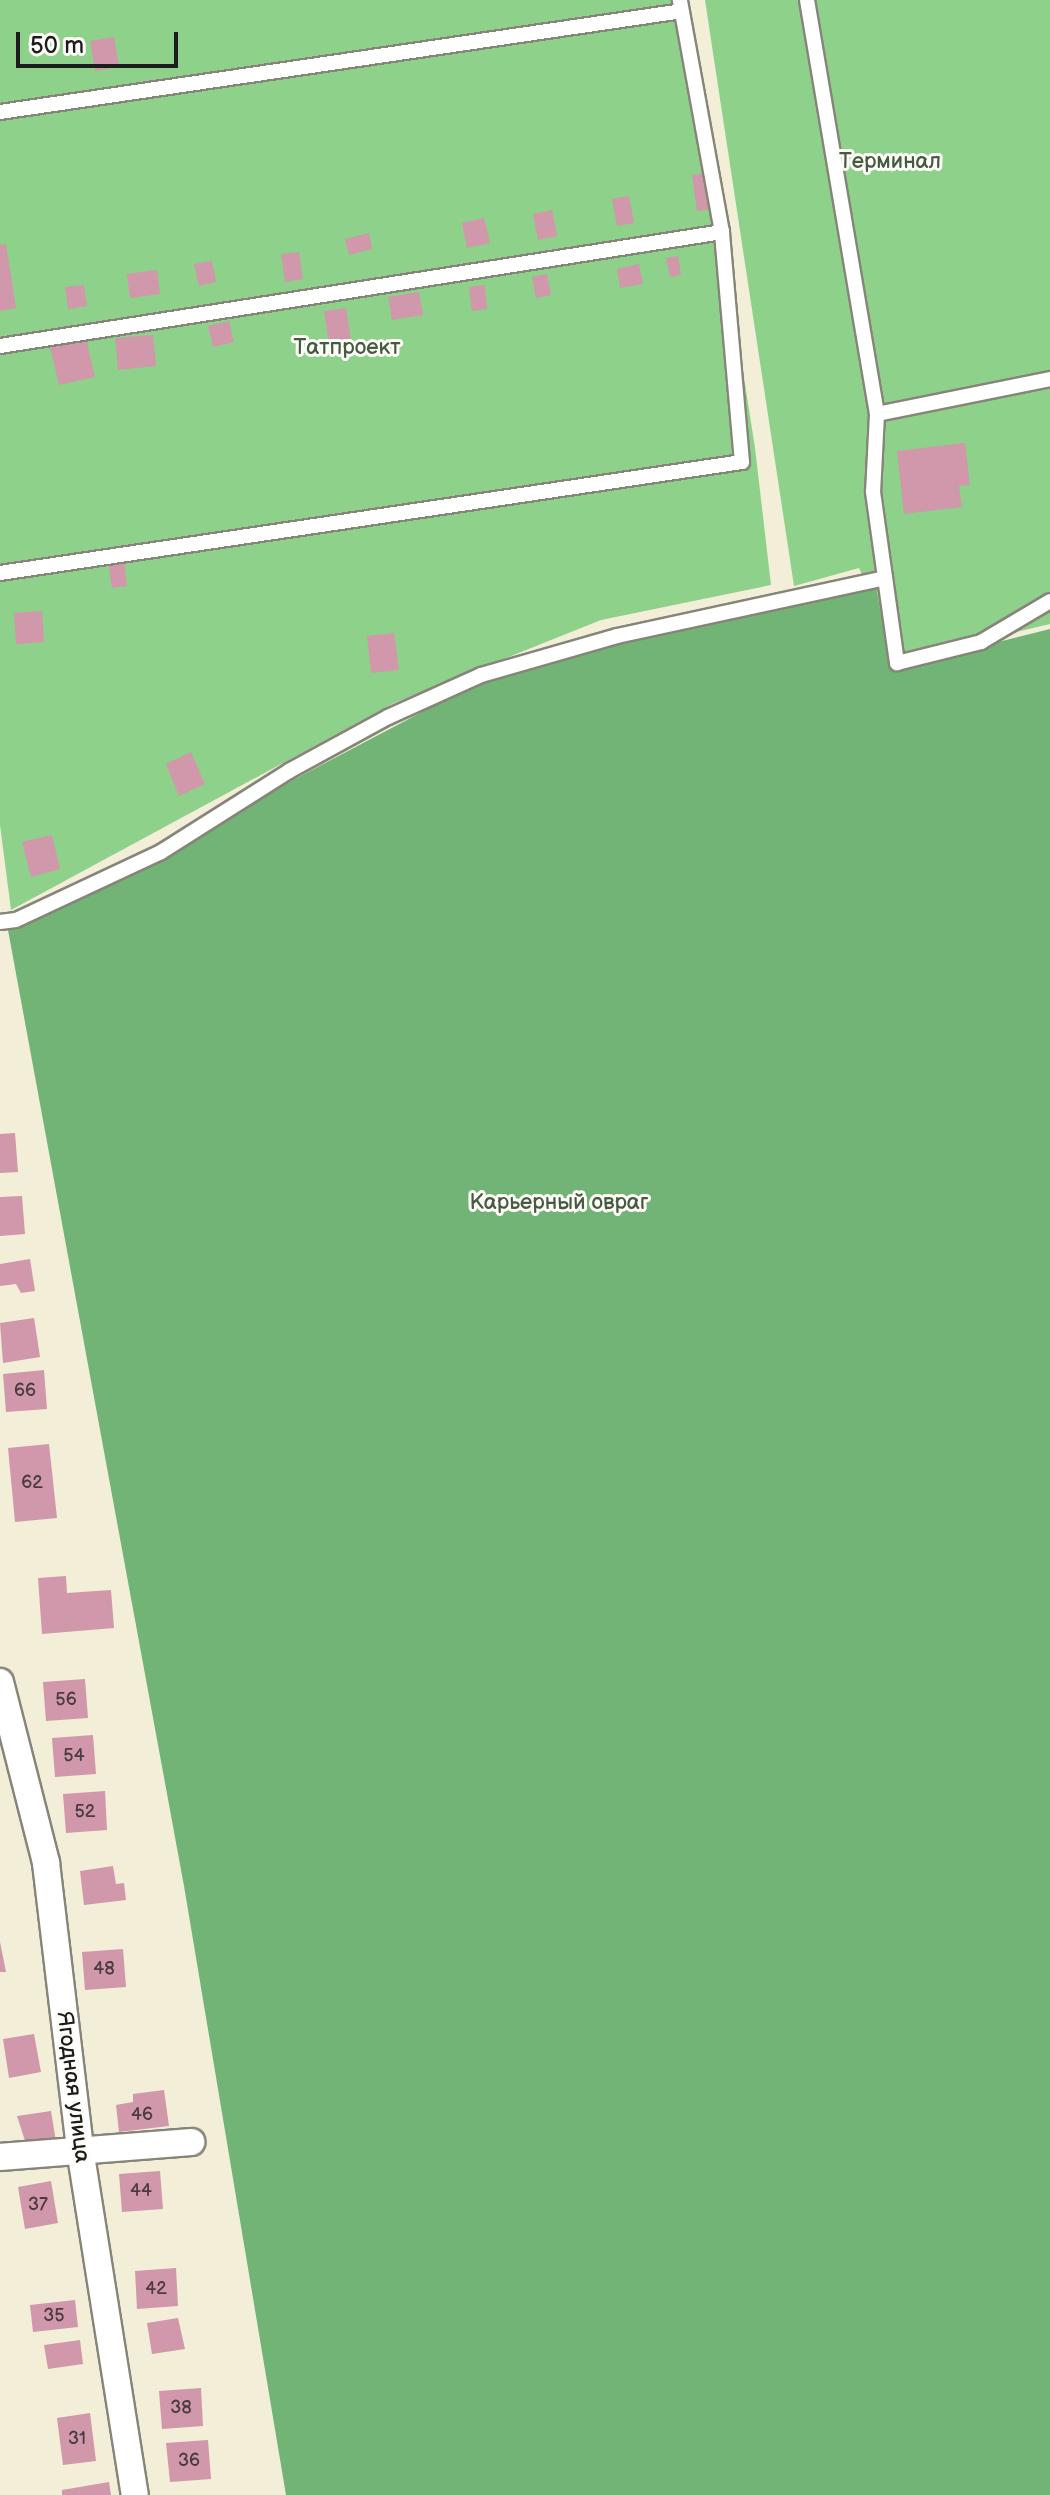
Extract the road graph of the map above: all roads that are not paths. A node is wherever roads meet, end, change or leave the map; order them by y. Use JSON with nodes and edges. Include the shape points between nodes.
{"nodes":[{"id":1,"x":807,"y":0,"type":"edge"},
{"id":2,"x":681,"y":6,"type":"edge"},
{"id":3,"x":0,"y":112,"type":"edge"},
{"id":4,"x":722,"y":232,"type":"junction"},
{"id":5,"x":0,"y":346,"type":"edge"},
{"id":6,"x":1050,"y":379,"type":"edge"},
{"id":7,"x":877,"y":414,"type":"junction"},
{"id":8,"x":0,"y":573,"type":"edge"},
{"id":9,"x":885,"y":578,"type":"junction"},
{"id":10,"x":1050,"y":601,"type":"edge"},
{"id":11,"x":0,"y":922,"type":"edge"},
{"id":12,"x":0,"y":1682,"type":"edge"},
{"id":13,"x":191,"y":2142,"type":"dead end"},
{"id":14,"x":80,"y":2149,"type":"junction"},
{"id":15,"x":0,"y":2157,"type":"edge"},
{"id":16,"x":135,"y":2495,"type":"edge"}],
"edges":[{"from":1,"to":7,"type":"lane"},
{"from":2,"to":3,"type":"lane"},
{"from":2,"to":4,"type":"lane"},
{"from":4,"to":5,"type":"lane"},
{"from":4,"to":8,"type":"lane","via":[[742,462]]},
{"from":6,"to":7,"type":"lane"},
{"from":7,"to":9,"type":"lane","via":[[873,492]]},
{"from":9,"to":10,"type":"lane","via":[[897,663],[981,642]]},
{"from":9,"to":11,"type":"lane","via":[[617,636],[481,675],[388,717],[289,771],[161,852],[16,920]]},
{"from":12,"to":14,"type":"street","name":"Ягодная улица","via":[[46,1863]]},
{"from":13,"to":14,"type":"street"},
{"from":14,"to":15,"type":"street"},
{"from":14,"to":16,"type":"street","name":"Ягодная улица"}]}
